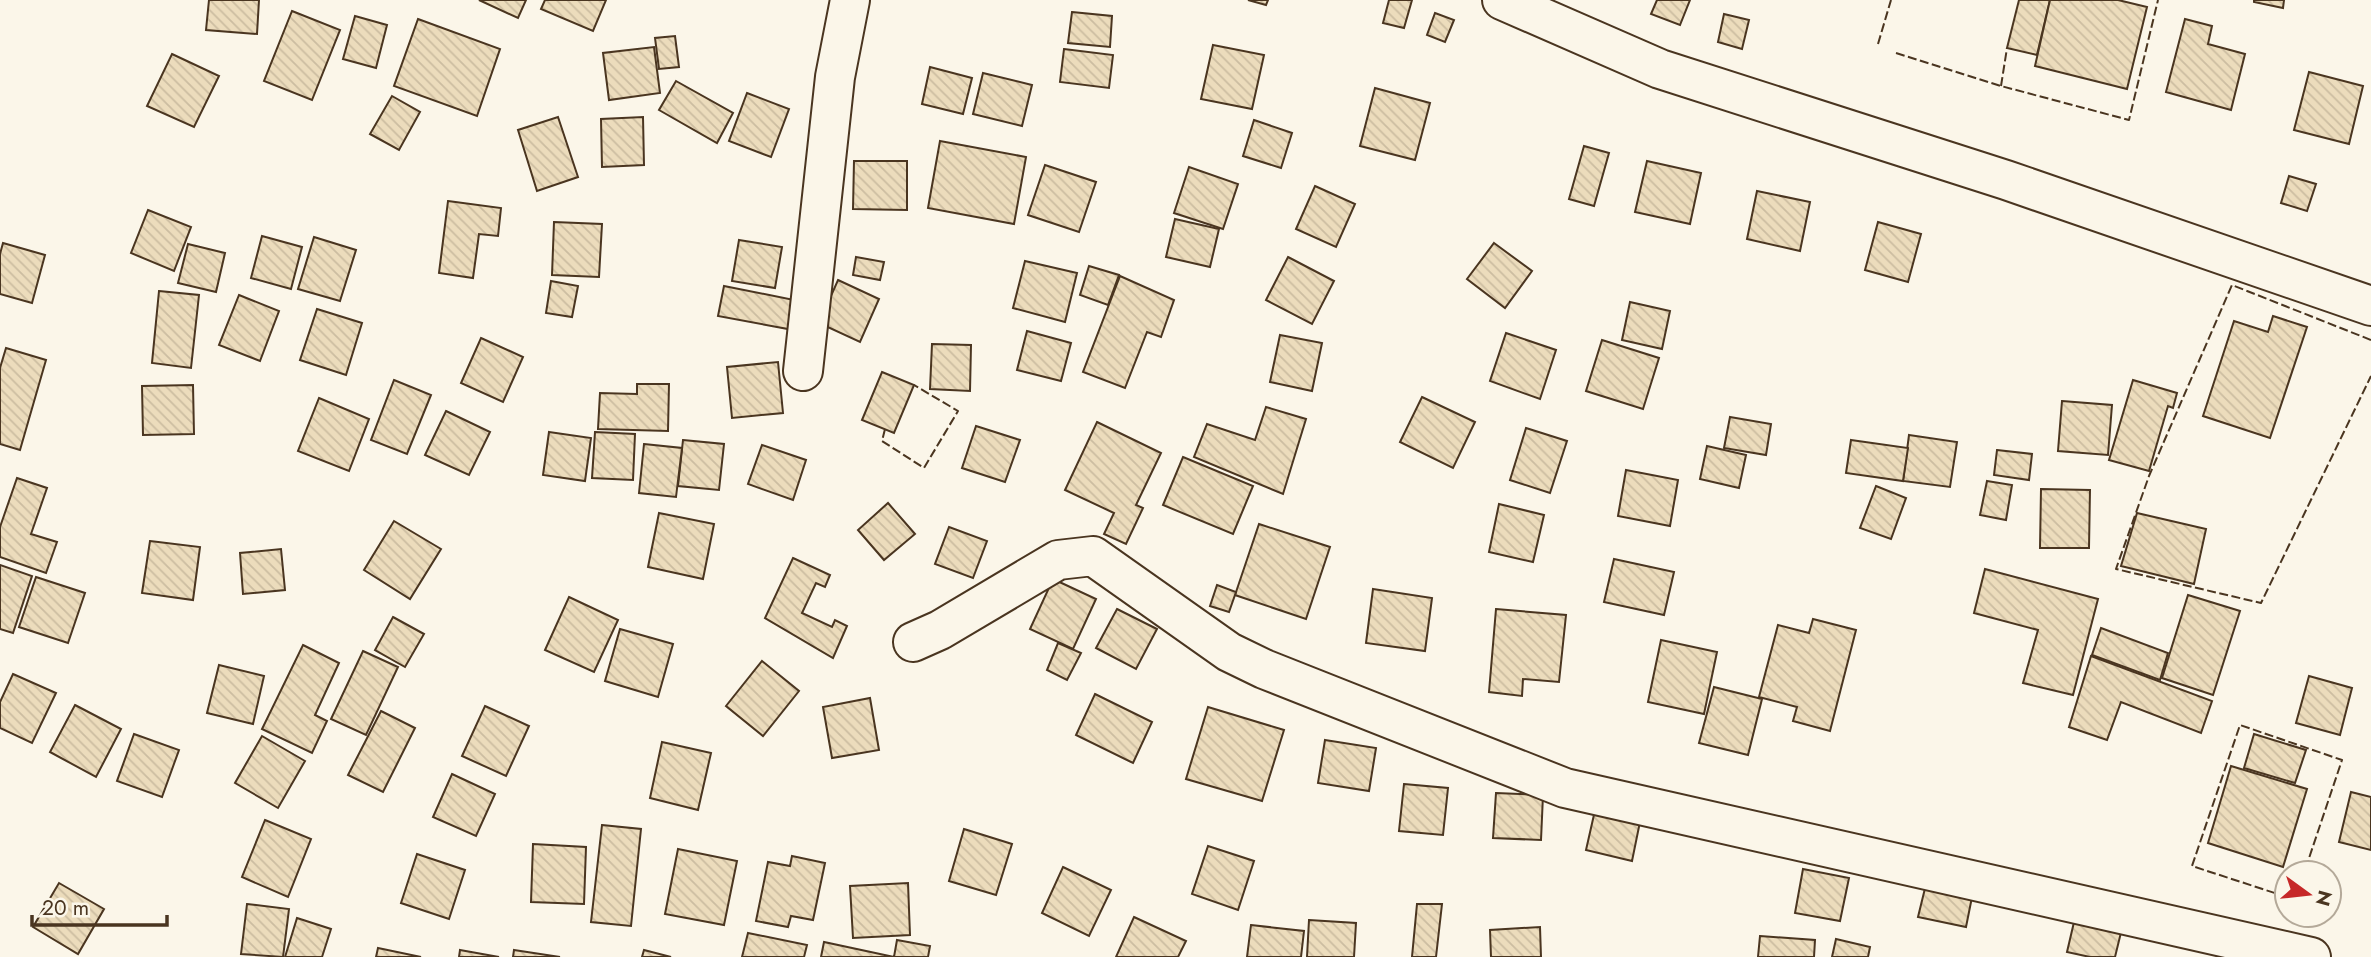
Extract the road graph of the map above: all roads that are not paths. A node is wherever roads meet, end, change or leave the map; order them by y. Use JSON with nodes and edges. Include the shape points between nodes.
{"nodes":[{"id":1,"x":850,"y":0,"type":"edge"},
{"id":2,"x":1502,"y":0,"type":"edge"},
{"id":3,"x":2371,"y":306,"type":"edge"},
{"id":4,"x":803,"y":371,"type":"dead end"},
{"id":5,"x":913,"y":642,"type":"dead end"},
{"id":6,"x":2311,"y":957,"type":"edge"}],
"edges":[{"from":1,"to":4,"type":"street","via":[[835,77]]},
{"from":2,"to":3,"type":"street","via":[[1660,69],[2006,180]]},
{"from":5,"to":6,"type":"street","via":[[1058,560],[1093,556],[1228,652],[1565,788]]}]}
